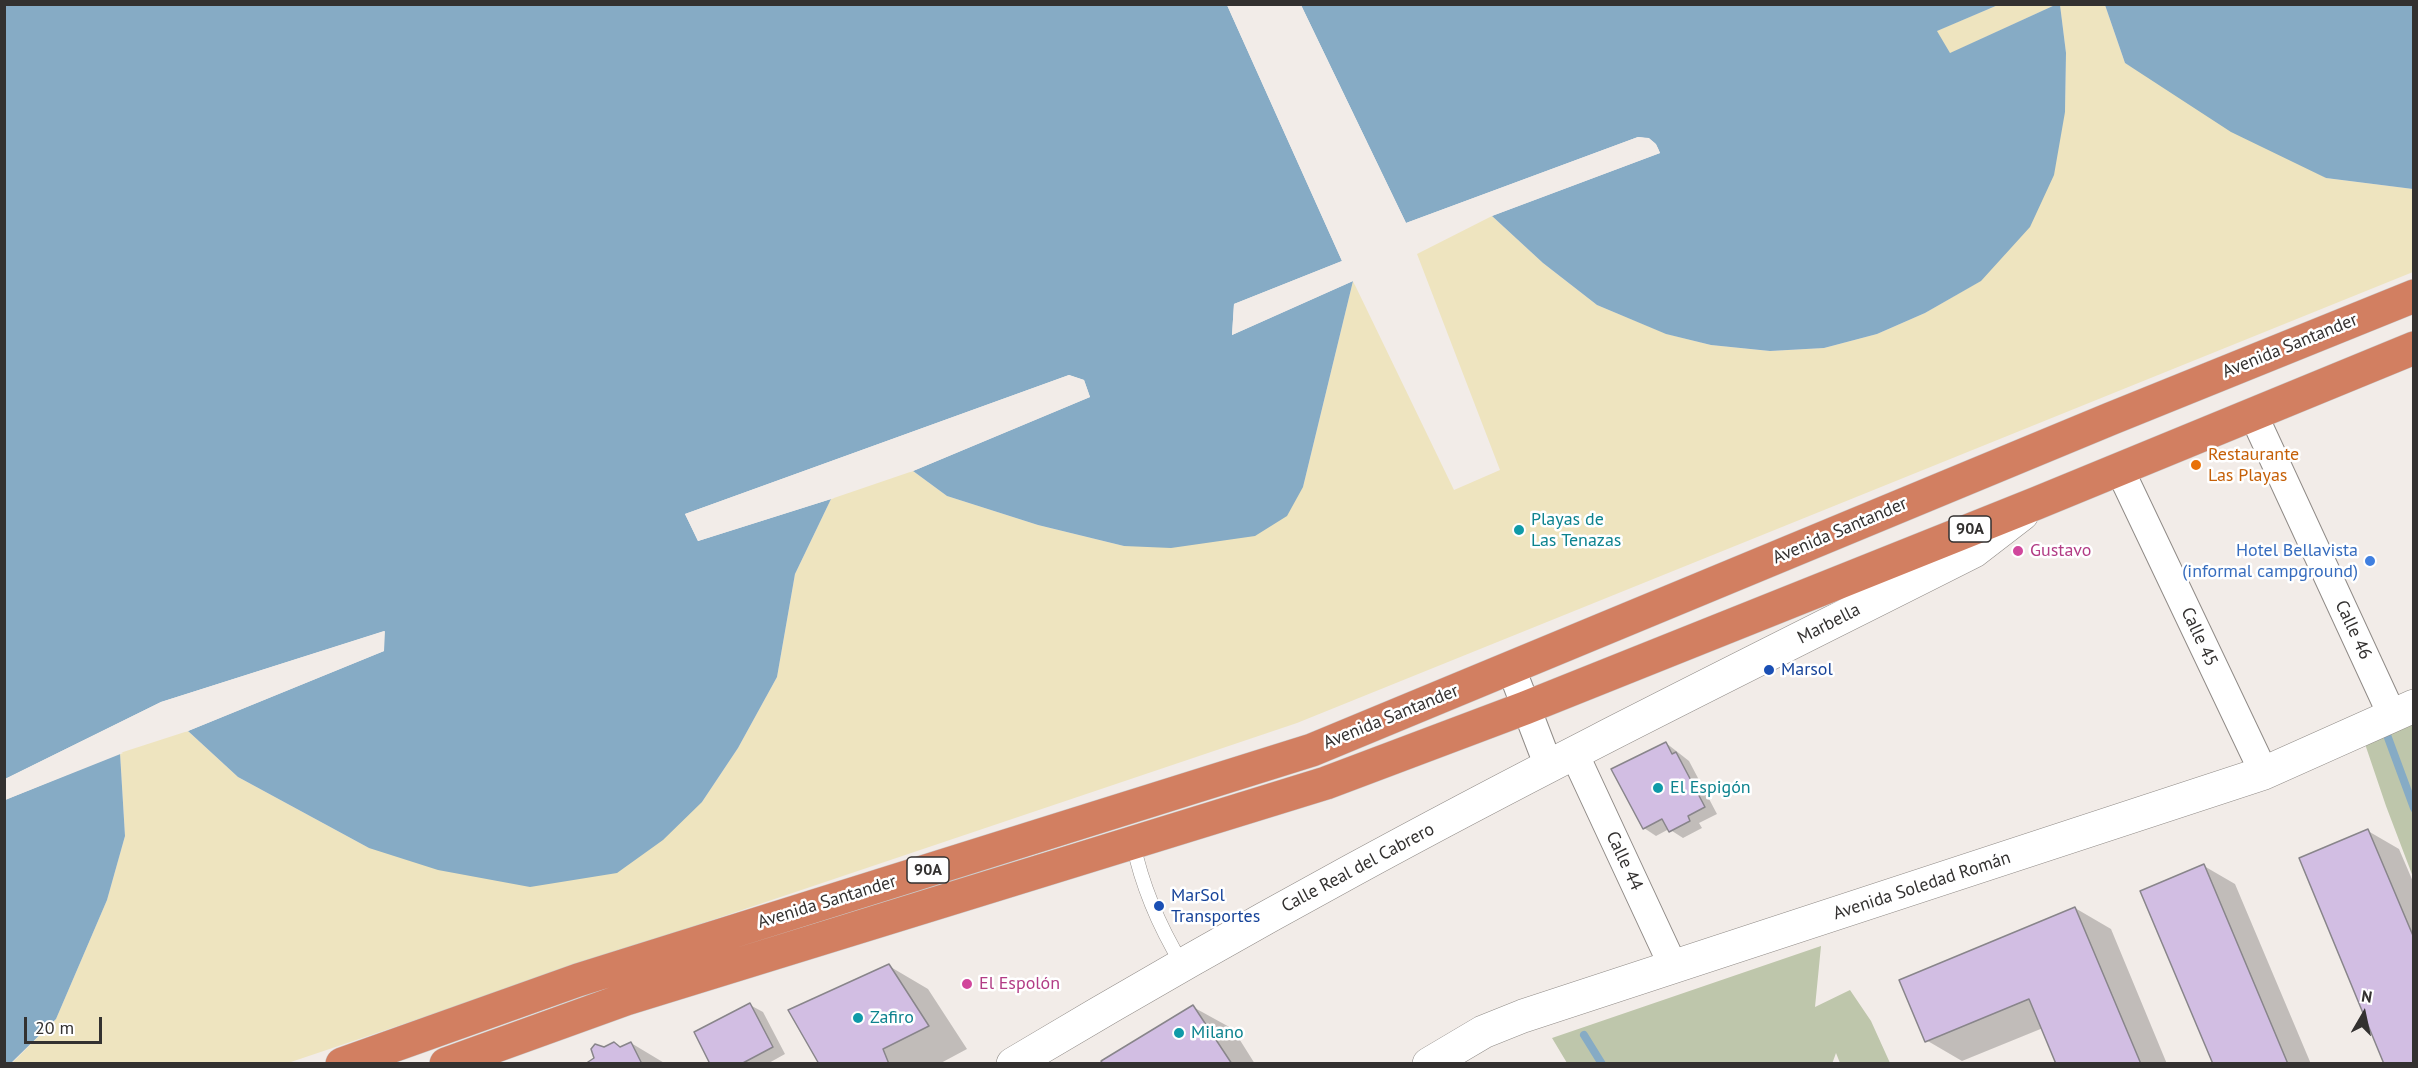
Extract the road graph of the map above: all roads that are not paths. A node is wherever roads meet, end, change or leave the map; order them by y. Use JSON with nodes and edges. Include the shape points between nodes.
{"nodes":[{"id":1,"x":2414,"y":296,"type":"edge"},
{"id":2,"x":2414,"y":348,"type":"edge"},
{"id":3,"x":2253,"y":414,"type":"junction"},
{"id":4,"x":2119,"y":468,"type":"junction"},
{"id":5,"x":2037,"y":503,"type":"junction"},
{"id":6,"x":1511,"y":668,"type":"junction"},
{"id":7,"x":1526,"y":708,"type":"junction"},
{"id":8,"x":2403,"y":711,"type":"edge"},
{"id":9,"x":1562,"y":760,"type":"junction"},
{"id":10,"x":2264,"y":773,"type":"junction"},
{"id":11,"x":1133,"y":843,"type":"junction"},
{"id":12,"x":1182,"y":964,"type":"junction"},
{"id":13,"x":1674,"y":968,"type":"junction"},
{"id":14,"x":342,"y":1064,"type":"edge"},
{"id":15,"x":446,"y":1064,"type":"edge"},
{"id":16,"x":1013,"y":1064,"type":"edge"},
{"id":17,"x":1430,"y":1064,"type":"edge"}],
"edges":[{"from":1,"to":6,"type":"highway","name":"Avenida Santander","number":"90A"},
{"from":2,"to":3,"type":"highway","name":"Avenida Santander","number":"90A"},
{"from":3,"to":4,"type":"highway","name":"Avenida Santander","number":"90A"},
{"from":3,"to":8,"type":"street","name":"Calle 46"},
{"from":4,"to":5,"type":"highway","name":"Avenida Santander","number":"90A"},
{"from":4,"to":10,"type":"street","name":"Calle 45"},
{"from":5,"to":7,"type":"highway","name":"Avenida Santander","number":"90A"},
{"from":5,"to":9,"type":"street","name":"Marbella","via":[[1974,551]]},
{"from":6,"to":7,"type":"street","name":"Calle 44"},
{"from":6,"to":14,"type":"highway","name":"Avenida Santander","number":"90A","via":[[1312,750],[578,980]]},
{"from":7,"to":9,"type":"street","name":"Calle 44"},
{"from":7,"to":11,"type":"highway","name":"Avenida Santander","number":"90A","via":[[1326,783]]},
{"from":8,"to":10,"type":"street","name":"Avenida Soledad Román"},
{"from":9,"to":12,"type":"street","name":"Calle Real del Cabrero"},
{"from":9,"to":13,"type":"street","name":"Calle 44"},
{"from":10,"to":13,"type":"street","name":"Avenida Soledad Román"},
{"from":11,"to":12,"type":"lane","via":[[1142,881]]},
{"from":11,"to":15,"type":"highway","name":"Avenida Santander","number":"90A","via":[[626,999]]},
{"from":12,"to":16,"type":"street","name":"Calle Real del Cabrero"},
{"from":13,"to":17,"type":"street","name":"Avenida Soledad Román","via":[[1523,1016],[1483,1032]]}]}
